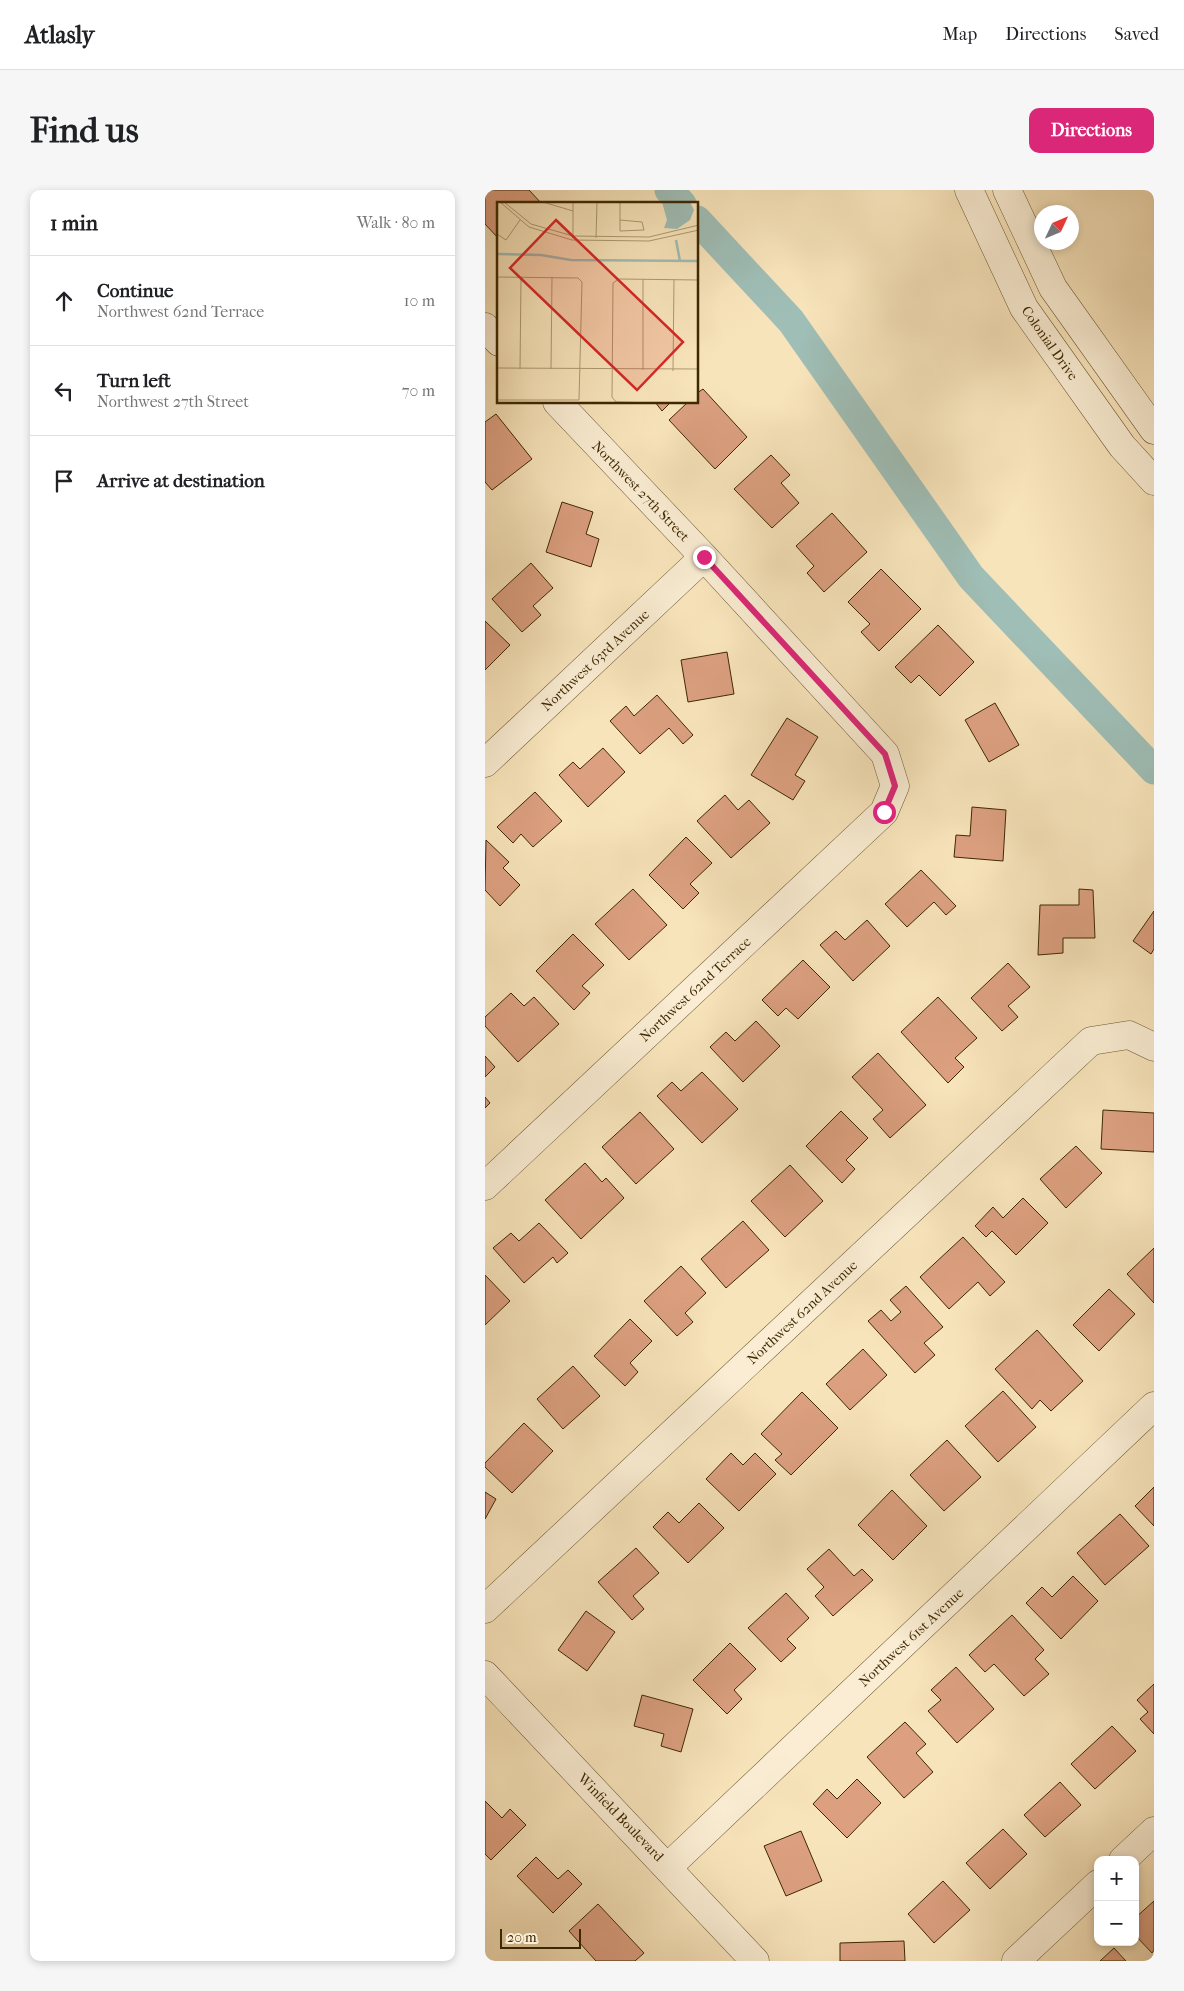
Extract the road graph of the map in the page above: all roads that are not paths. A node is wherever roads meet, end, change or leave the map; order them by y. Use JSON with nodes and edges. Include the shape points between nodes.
{"nodes":[{"id":1,"x":969,"y":190,"type":"edge"},
{"id":2,"x":1007,"y":190,"type":"edge"},
{"id":3,"x":559,"y":404,"type":"edge"},
{"id":4,"x":1152,"y":424,"type":"edge"},
{"id":5,"x":1122,"y":446,"type":"junction"},
{"id":6,"x":1154,"y":481,"type":"edge"},
{"id":7,"x":704,"y":557,"type":"junction"},
{"id":8,"x":485,"y":763,"type":"edge"},
{"id":9,"x":895,"y":786,"type":"joint"},
{"id":10,"x":1154,"y":1047,"type":"edge"},
{"id":11,"x":485,"y":1186,"type":"edge"},
{"id":12,"x":1154,"y":1406,"type":"edge"},
{"id":13,"x":485,"y":1609,"type":"edge"},
{"id":14,"x":485,"y":1675,"type":"edge"},
{"id":15,"x":1154,"y":1831,"type":"edge"},
{"id":16,"x":1127,"y":1856,"type":"edge"},
{"id":17,"x":668,"y":1867,"type":"junction"},
{"id":18,"x":1094,"y":1888,"type":"edge"},
{"id":19,"x":755,"y":1961,"type":"edge"},
{"id":20,"x":1015,"y":1961,"type":"edge"}],
"edges":[{"from":1,"to":5,"type":"street","name":"Colonial Drive","via":[[1024,308]]},
{"from":2,"to":4,"type":"street","via":[[1053,288]]},
{"from":3,"to":7,"type":"street","name":"Northwest 27th Street"},
{"from":4,"to":5,"type":"street"},
{"from":5,"to":6,"type":"street","name":"Colonial Drive"},
{"from":7,"to":8,"type":"street","name":"Northwest 63rd Avenue"},
{"from":7,"to":9,"type":"street","name":"Northwest 27th Street","via":[[885,754]]},
{"from":9,"to":11,"type":"street","name":"Northwest 62nd Terrace","via":[[884,812]]},
{"from":10,"to":13,"type":"street","name":"Northwest 62nd Avenue","via":[[1129,1035],[1091,1041]]},
{"from":12,"to":17,"type":"street","name":"Northwest 61st Avenue"},
{"from":14,"to":17,"type":"street","name":"Winfield Boulevard"},
{"from":15,"to":16,"type":"street"},
{"from":17,"to":19,"type":"street","name":"Winfield Boulevard"},
{"from":18,"to":20,"type":"street"}]}
